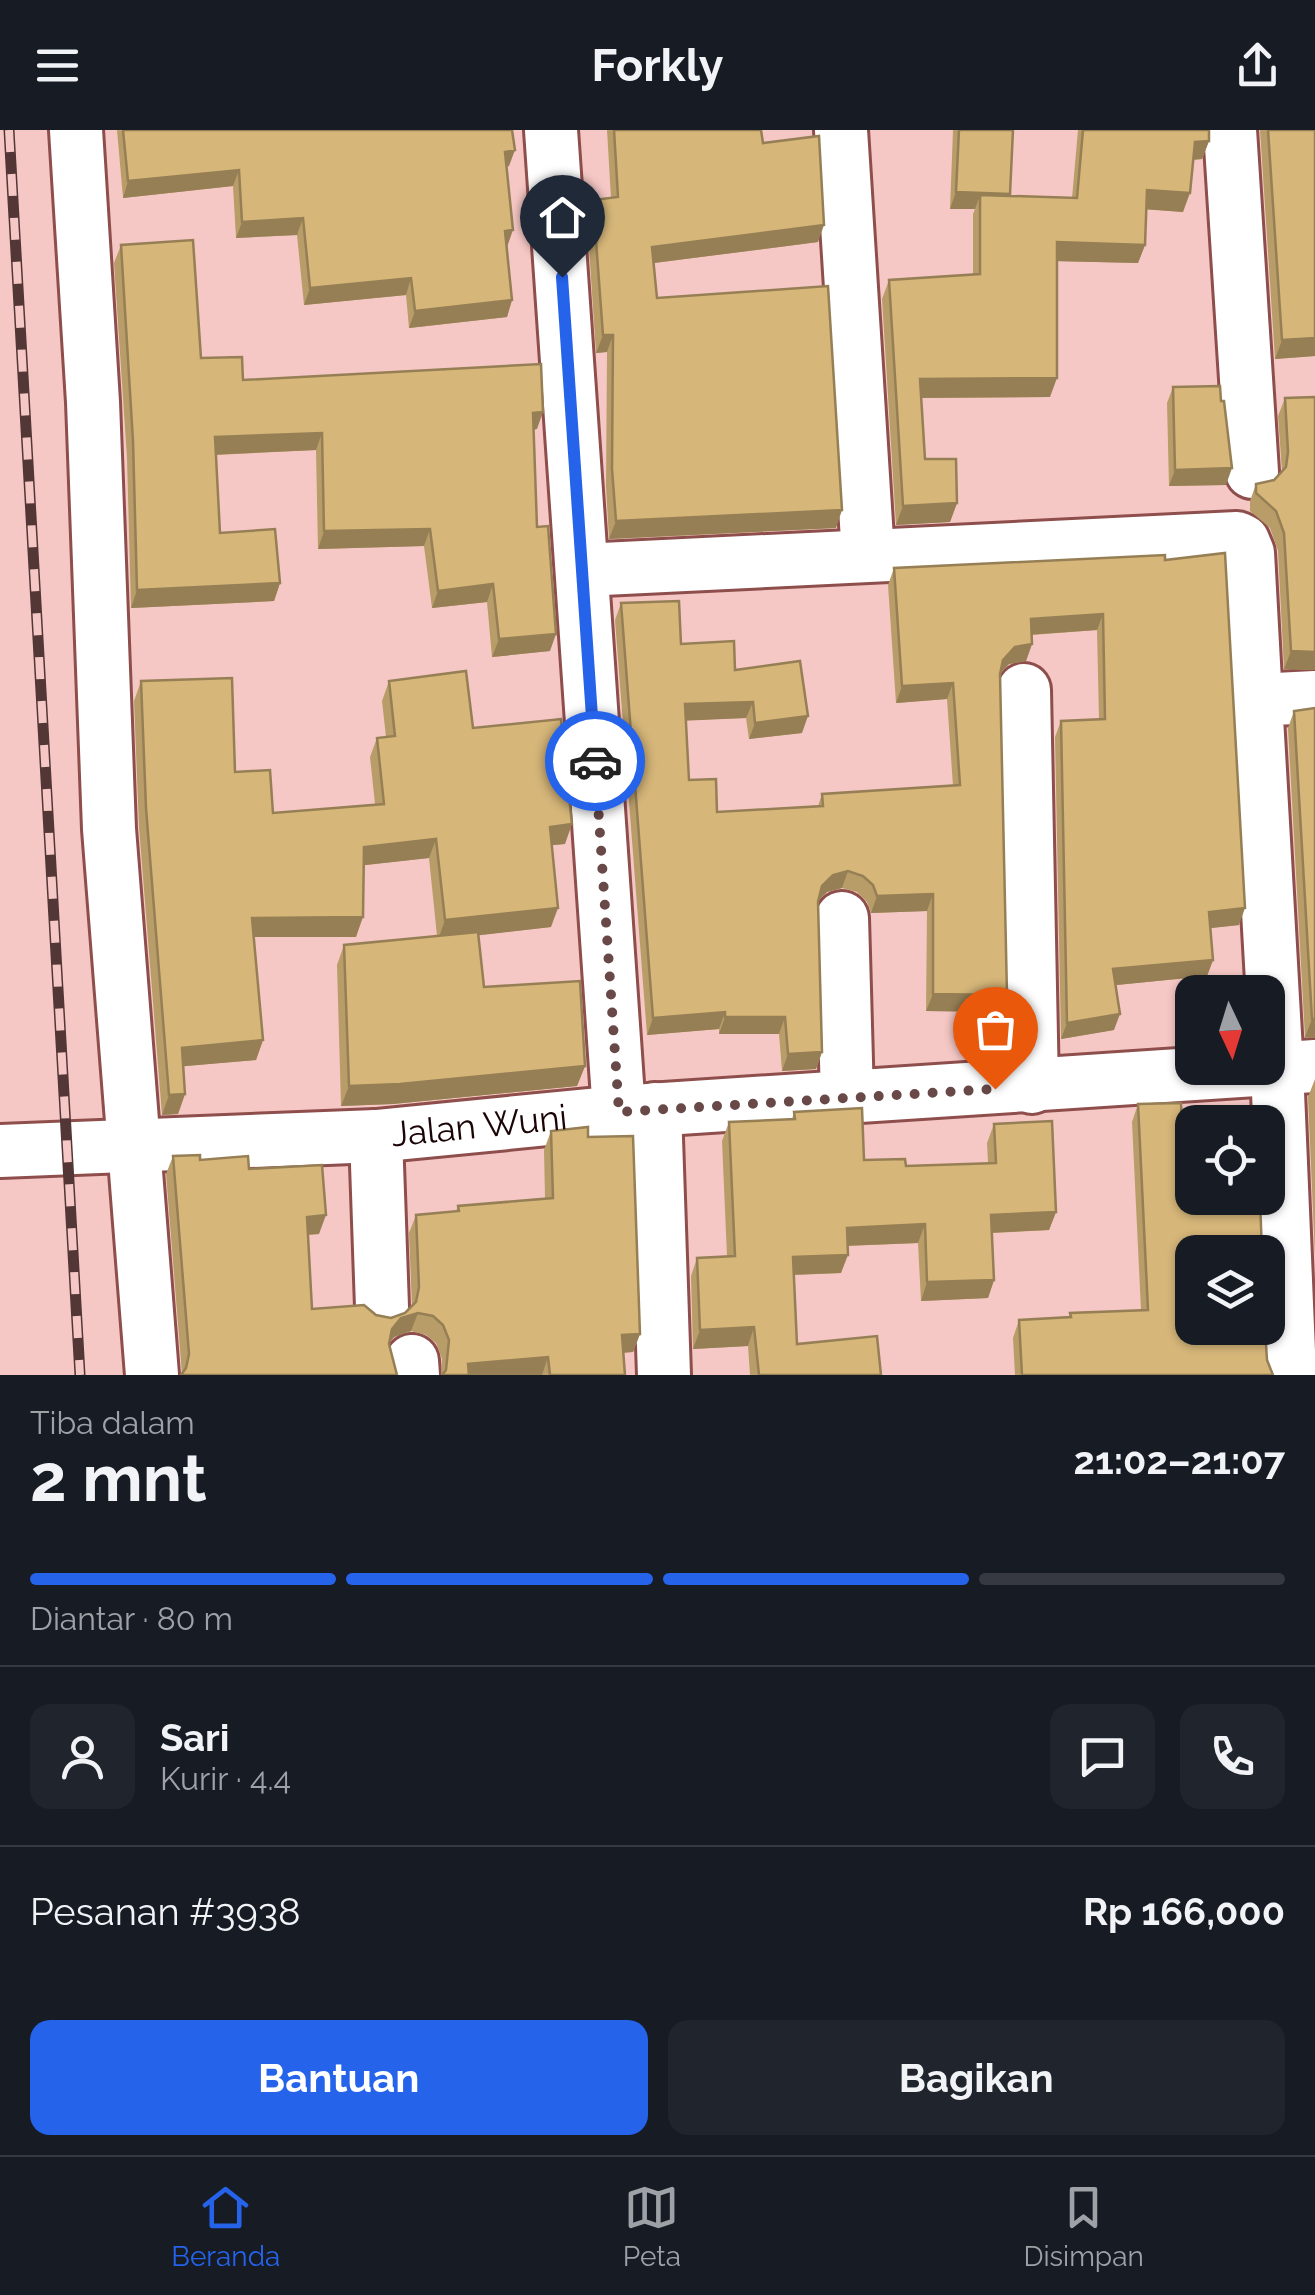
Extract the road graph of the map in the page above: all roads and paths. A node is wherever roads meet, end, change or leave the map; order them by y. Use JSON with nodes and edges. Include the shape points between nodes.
{"nodes":[{"id":1,"x":76,"y":130,"type":"edge"},
{"id":2,"x":551,"y":130,"type":"edge"},
{"id":3,"x":841,"y":130,"type":"edge"},
{"id":4,"x":1230,"y":130,"type":"edge"},
{"id":5,"x":1252,"y":472,"type":"dead end"},
{"id":6,"x":868,"y":555,"type":"junction"},
{"id":7,"x":582,"y":570,"type":"junction"},
{"id":8,"x":1024,"y":690,"type":"dead end"},
{"id":9,"x":1315,"y":697,"type":"edge"},
{"id":10,"x":1256,"y":700,"type":"junction"},
{"id":11,"x":842,"y":918,"type":"dead end"},
{"id":12,"x":1296,"y":1067,"type":"edge"},
{"id":13,"x":1032,"y":1087,"type":"junction"},
{"id":14,"x":847,"y":1096,"type":"junction"},
{"id":15,"x":637,"y":1110,"type":"junction"},
{"id":16,"x":376,"y":1136,"type":"junction"},
{"id":17,"x":136,"y":1146,"type":"junction"},
{"id":18,"x":0,"y":1151,"type":"edge"},
{"id":19,"x":382,"y":1308,"type":"dead end"},
{"id":20,"x":152,"y":1375,"type":"edge"},
{"id":21,"x":664,"y":1375,"type":"edge"},
{"id":22,"x":1290,"y":1375,"type":"edge"}],
"edges":[{"from":1,"to":17,"type":"street","via":[[110,829]]},
{"from":2,"to":7,"type":"street"},
{"from":3,"to":6,"type":"street"},
{"from":4,"to":5,"type":"street"},
{"from":6,"to":7,"type":"street"},
{"from":6,"to":10,"type":"street","via":[[1237,538],[1246,546],[1250,570]]},
{"from":7,"to":15,"type":"street"},
{"from":8,"to":13,"type":"street"},
{"from":9,"to":10,"type":"street"},
{"from":10,"to":12,"type":"street"},
{"from":11,"to":14,"type":"street"},
{"from":12,"to":13,"type":"street","name":"Jalan Wuni"},
{"from":12,"to":22,"type":"street"},
{"from":13,"to":14,"type":"street","name":"Jalan Wuni"},
{"from":14,"to":15,"type":"street","name":"Jalan Wuni"},
{"from":15,"to":16,"type":"street","name":"Jalan Wuni"},
{"from":15,"to":21,"type":"street"},
{"from":16,"to":17,"type":"street","name":"Jalan Wuni"},
{"from":16,"to":19,"type":"street"},
{"from":17,"to":18,"type":"street","name":"Jalan Wuni"},
{"from":17,"to":20,"type":"street"}]}
